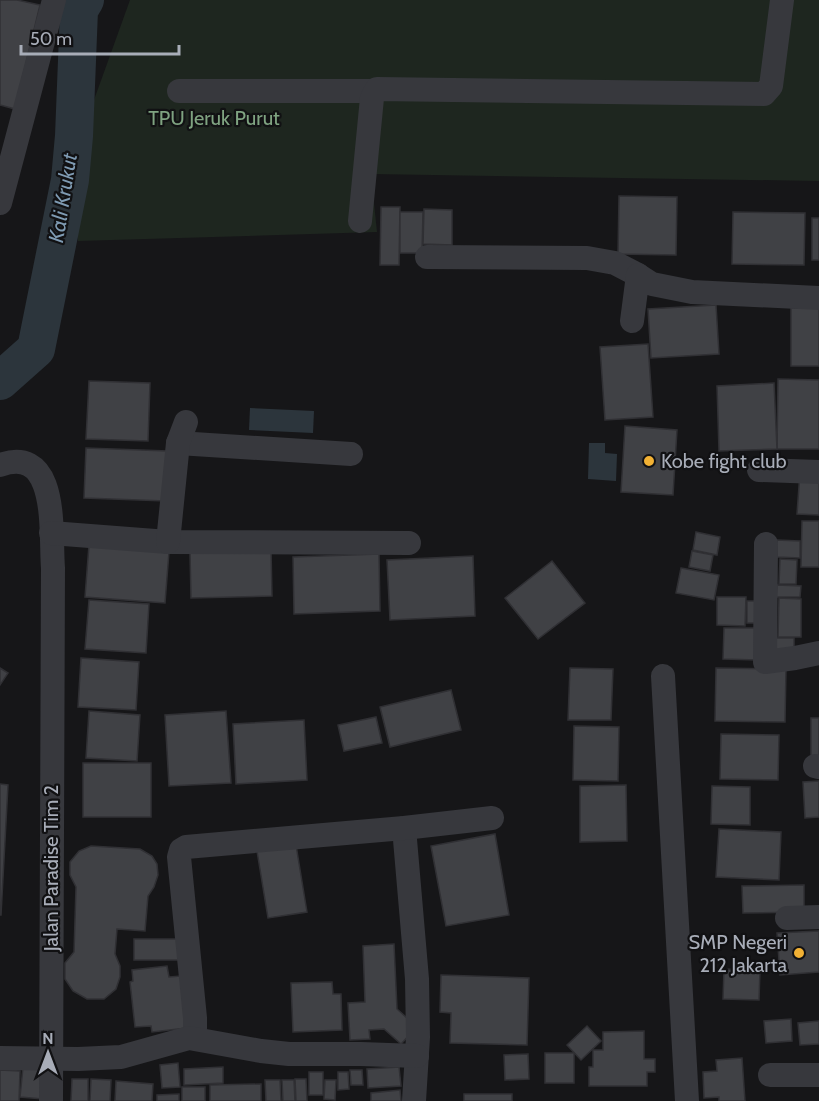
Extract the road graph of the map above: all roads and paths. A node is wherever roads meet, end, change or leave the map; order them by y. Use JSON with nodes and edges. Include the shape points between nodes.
{"nodes":[{"id":1,"x":54,"y":0,"type":"edge"},
{"id":2,"x":782,"y":0,"type":"edge"},
{"id":3,"x":179,"y":91,"type":"dead end"},
{"id":4,"x":375,"y":91,"type":"junction"},
{"id":5,"x":9,"y":135,"type":"edge"},
{"id":6,"x":0,"y":203,"type":"edge"},
{"id":7,"x":360,"y":221,"type":"dead end"},
{"id":8,"x":427,"y":256,"type":"dead end"},
{"id":9,"x":638,"y":275,"type":"junction"},
{"id":10,"x":819,"y":298,"type":"edge"},
{"id":11,"x":632,"y":321,"type":"dead end"},
{"id":12,"x":351,"y":454,"type":"dead end"},
{"id":13,"x":0,"y":465,"type":"edge"},
{"id":14,"x":759,"y":471,"type":"dead end"},
{"id":15,"x":819,"y":472,"type":"edge"},
{"id":16,"x":51,"y":533,"type":"junction"},
{"id":17,"x":168,"y":542,"type":"junction"},
{"id":18,"x":408,"y":543,"type":"dead end"},
{"id":19,"x":766,"y":544,"type":"dead end"},
{"id":20,"x":819,"y":653,"type":"edge"},
{"id":21,"x":663,"y":676,"type":"dead end"},
{"id":22,"x":492,"y":818,"type":"dead end"},
{"id":23,"x":404,"y":828,"type":"junction"},
{"id":24,"x":819,"y":917,"type":"edge"},
{"id":25,"x":787,"y":918,"type":"dead end"},
{"id":26,"x":195,"y":1038,"type":"junction"},
{"id":27,"x":417,"y":1056,"type":"junction"},
{"id":28,"x":0,"y":1058,"type":"edge"},
{"id":29,"x":52,"y":1059,"type":"junction"},
{"id":30,"x":770,"y":1075,"type":"dead end"},
{"id":31,"x":819,"y":1075,"type":"edge"},
{"id":32,"x":51,"y":1101,"type":"edge"},
{"id":33,"x":414,"y":1101,"type":"edge"},
{"id":34,"x":687,"y":1101,"type":"edge"}],
"edges":[{"from":1,"to":5,"type":"street"},
{"from":2,"to":4,"type":"street","via":[[771,86],[764,94],[380,88]]},
{"from":3,"to":4,"type":"street"},
{"from":4,"to":7,"type":"street"},
{"from":5,"to":6,"type":"street"},
{"from":8,"to":9,"type":"street","via":[[587,258],[615,263]]},
{"from":9,"to":10,"type":"street","via":[[652,284],[692,292]]},
{"from":9,"to":11,"type":"street"},
{"from":12,"to":17,"type":"street","via":[[182,433]]},
{"from":13,"to":16,"type":"street","name":"Jalan Paradise Tim 2","via":[[10,461],[39,471],[49,497]]},
{"from":14,"to":15,"type":"street"},
{"from":16,"to":17,"type":"street"},
{"from":16,"to":29,"type":"street","name":"Jalan Paradise Tim 2"},
{"from":17,"to":18,"type":"street"},
{"from":19,"to":20,"type":"street","via":[[765,662]]},
{"from":21,"to":34,"type":"street"},
{"from":22,"to":23,"type":"street"},
{"from":23,"to":26,"type":"street","via":[[181,850]]},
{"from":23,"to":27,"type":"street","via":[[417,979]]},
{"from":24,"to":25,"type":"street"},
{"from":26,"to":27,"type":"street","via":[[289,1054]]},
{"from":26,"to":29,"type":"street","via":[[121,1057]]},
{"from":27,"to":33,"type":"street"},
{"from":28,"to":29,"type":"street"},
{"from":29,"to":32,"type":"street","name":"Jalan Paradise Tim 2"},
{"from":30,"to":31,"type":"street"}]}
